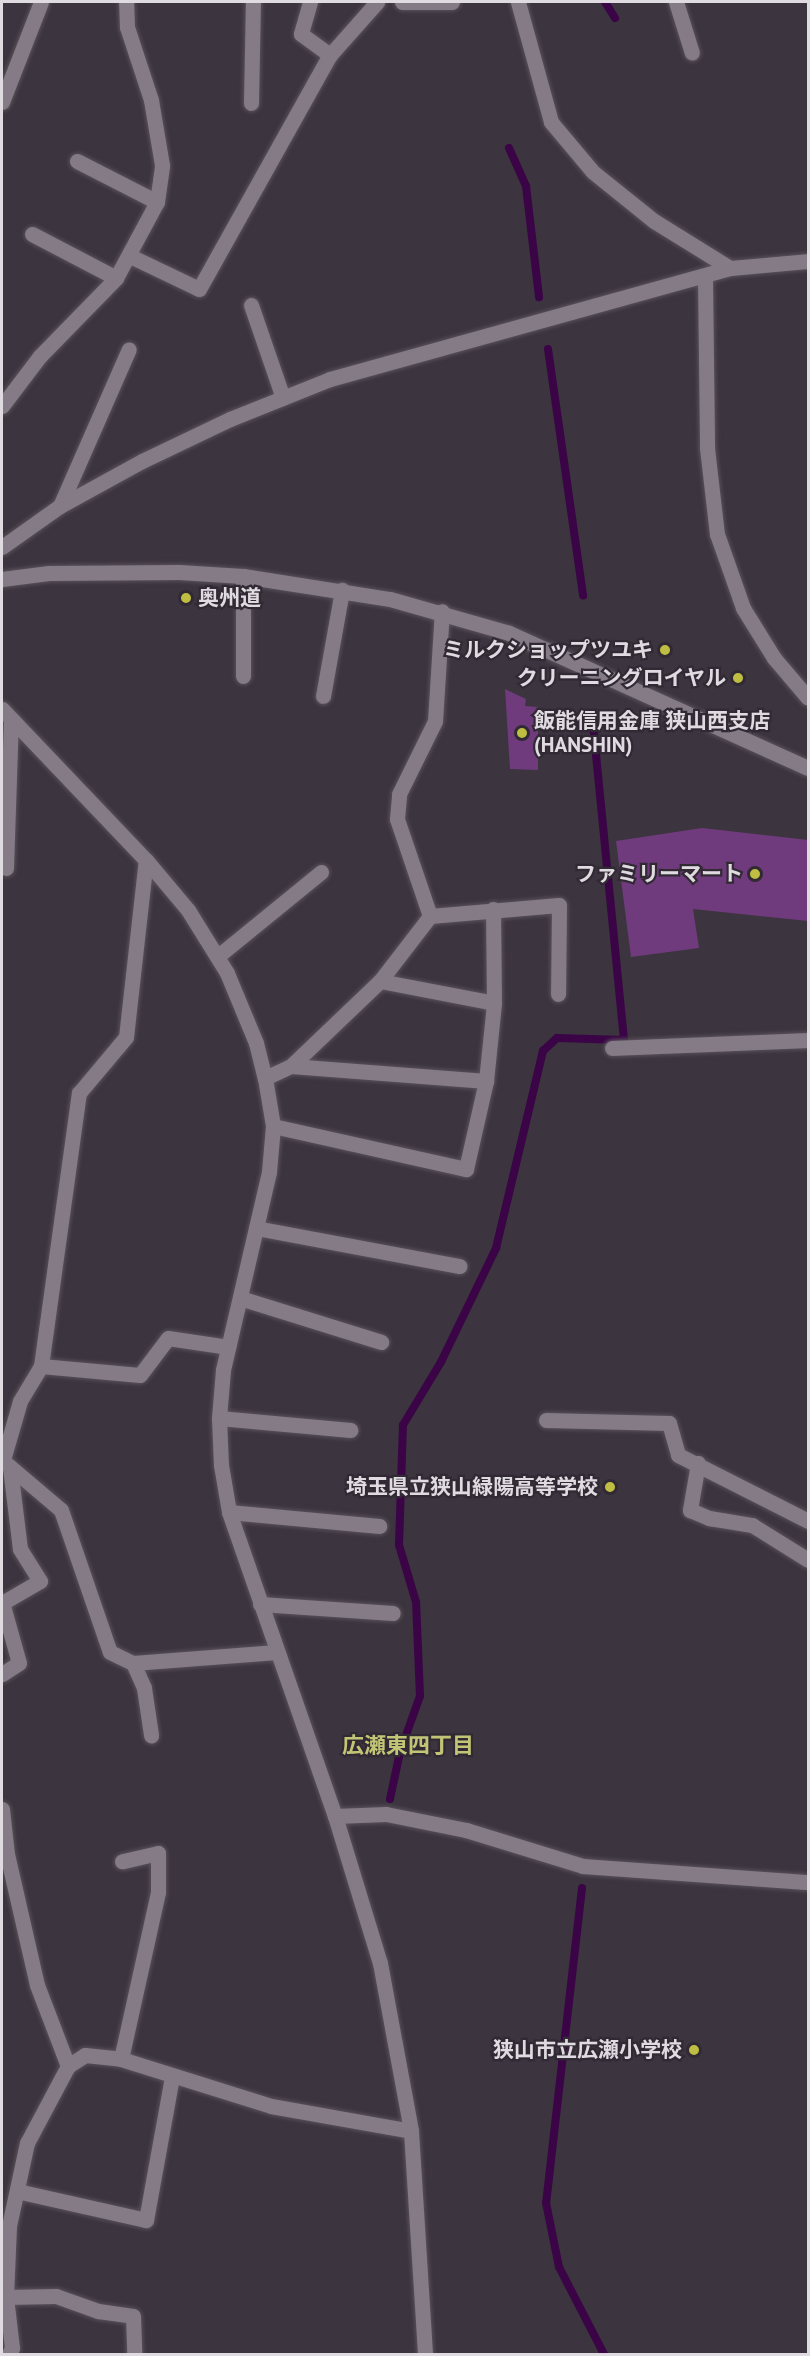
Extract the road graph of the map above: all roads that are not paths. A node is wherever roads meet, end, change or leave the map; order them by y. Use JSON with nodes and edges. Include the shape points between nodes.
{"nodes":[{"id":1,"x":41,"y":2,"type":"edge"},
{"id":2,"x":126,"y":2,"type":"edge"},
{"id":3,"x":253,"y":2,"type":"edge"},
{"id":4,"x":310,"y":2,"type":"edge"},
{"id":5,"x":378,"y":2,"type":"edge"},
{"id":6,"x":402,"y":2,"type":"edge"},
{"id":7,"x":452,"y":2,"type":"edge"},
{"id":8,"x":518,"y":2,"type":"edge"},
{"id":9,"x":676,"y":2,"type":"edge"},
{"id":10,"x":692,"y":53,"type":"dead end"},
{"id":11,"x":330,"y":55,"type":"junction"},
{"id":12,"x":2,"y":102,"type":"edge"},
{"id":13,"x":251,"y":103,"type":"dead end"},
{"id":14,"x":77,"y":161,"type":"dead end"},
{"id":15,"x":157,"y":202,"type":"junction"},
{"id":16,"x":32,"y":234,"type":"dead end"},
{"id":17,"x":130,"y":256,"type":"junction"},
{"id":18,"x":808,"y":261,"type":"edge"},
{"id":19,"x":730,"y":268,"type":"junction"},
{"id":20,"x":705,"y":277,"type":"junction"},
{"id":21,"x":116,"y":278,"type":"junction"},
{"id":22,"x":251,"y":305,"type":"dead end"},
{"id":23,"x":129,"y":349,"type":"dead end"},
{"id":24,"x":283,"y":398,"type":"junction"},
{"id":25,"x":2,"y":406,"type":"edge"},
{"id":26,"x":60,"y":506,"type":"junction"},
{"id":27,"x":2,"y":547,"type":"edge"},
{"id":28,"x":243,"y":576,"type":"junction"},
{"id":29,"x":2,"y":579,"type":"edge"},
{"id":30,"x":342,"y":590,"type":"junction"},
{"id":31,"x":442,"y":611,"type":"junction"},
{"id":32,"x":243,"y":676,"type":"dead end"},
{"id":33,"x":323,"y":696,"type":"dead end"},
{"id":34,"x":808,"y":698,"type":"edge"},
{"id":35,"x":6,"y":714,"type":"edge"},
{"id":36,"x":808,"y":768,"type":"edge"},
{"id":37,"x":146,"y":860,"type":"junction"},
{"id":38,"x":6,"y":868,"type":"dead end"},
{"id":39,"x":321,"y":872,"type":"dead end"},
{"id":40,"x":493,"y":909,"type":"junction"},
{"id":41,"x":430,"y":915,"type":"junction"},
{"id":42,"x":218,"y":956,"type":"junction"},
{"id":43,"x":380,"y":981,"type":"junction"},
{"id":44,"x":558,"y":994,"type":"dead end"},
{"id":45,"x":494,"y":1003,"type":"junction"},
{"id":46,"x":808,"y":1040,"type":"edge"},
{"id":47,"x":612,"y":1048,"type":"dead end"},
{"id":48,"x":291,"y":1066,"type":"junction"},
{"id":49,"x":265,"y":1078,"type":"junction"},
{"id":50,"x":486,"y":1081,"type":"junction"},
{"id":51,"x":273,"y":1126,"type":"junction"},
{"id":52,"x":256,"y":1228,"type":"junction"},
{"id":53,"x":459,"y":1266,"type":"dead end"},
{"id":54,"x":240,"y":1298,"type":"junction"},
{"id":55,"x":381,"y":1342,"type":"dead end"},
{"id":56,"x":228,"y":1347,"type":"junction"},
{"id":57,"x":41,"y":1366,"type":"junction"},
{"id":58,"x":219,"y":1418,"type":"junction"},
{"id":59,"x":546,"y":1420,"type":"dead end"},
{"id":60,"x":350,"y":1430,"type":"dead end"},
{"id":61,"x":5,"y":1462,"type":"edge"},
{"id":62,"x":698,"y":1463,"type":"junction"},
{"id":63,"x":229,"y":1512,"type":"junction"},
{"id":64,"x":808,"y":1521,"type":"edge"},
{"id":65,"x":379,"y":1526,"type":"dead end"},
{"id":66,"x":808,"y":1560,"type":"edge"},
{"id":67,"x":2,"y":1603,"type":"edge"},
{"id":68,"x":260,"y":1604,"type":"junction"},
{"id":69,"x":393,"y":1613,"type":"dead end"},
{"id":70,"x":277,"y":1652,"type":"junction"},
{"id":71,"x":133,"y":1664,"type":"junction"},
{"id":72,"x":2,"y":1674,"type":"edge"},
{"id":73,"x":151,"y":1735,"type":"dead end"},
{"id":74,"x":2,"y":1809,"type":"edge"},
{"id":75,"x":335,"y":1816,"type":"junction"},
{"id":76,"x":122,"y":1860,"type":"dead end"},
{"id":77,"x":808,"y":1882,"type":"edge"},
{"id":78,"x":121,"y":2059,"type":"junction"},
{"id":79,"x":68,"y":2066,"type":"junction"},
{"id":80,"x":172,"y":2077,"type":"junction"},
{"id":81,"x":411,"y":2131,"type":"junction"},
{"id":82,"x":17,"y":2191,"type":"junction"},
{"id":83,"x":6,"y":2296,"type":"junction"},
{"id":84,"x":9,"y":2355,"type":"edge"},
{"id":85,"x":134,"y":2355,"type":"edge"},
{"id":86,"x":425,"y":2355,"type":"edge"}],
"edges":[{"from":1,"to":12,"type":"street"},
{"from":2,"to":15,"type":"street","via":[[127,27],[151,100],[162,165]]},
{"from":3,"to":13,"type":"street"},
{"from":4,"to":11,"type":"street","via":[[301,34]]},
{"from":5,"to":11,"type":"street"},
{"from":6,"to":7,"type":"street"},
{"from":8,"to":19,"type":"street","via":[[551,122],[594,172],[654,221]]},
{"from":9,"to":10,"type":"street"},
{"from":11,"to":17,"type":"street","via":[[199,289]]},
{"from":14,"to":15,"type":"street"},
{"from":15,"to":17,"type":"street"},
{"from":16,"to":21,"type":"street"},
{"from":17,"to":21,"type":"street"},
{"from":18,"to":19,"type":"street"},
{"from":19,"to":20,"type":"street"},
{"from":20,"to":24,"type":"street","via":[[330,379]]},
{"from":20,"to":34,"type":"street","via":[[707,448],[717,534],[743,608],[774,658]]},
{"from":21,"to":25,"type":"street","via":[[40,356]]},
{"from":22,"to":24,"type":"street"},
{"from":23,"to":26,"type":"street"},
{"from":24,"to":26,"type":"street","via":[[142,461]]},
{"from":26,"to":27,"type":"street"},
{"from":28,"to":29,"type":"street","via":[[124,570]]},
{"from":28,"to":30,"type":"street"},
{"from":28,"to":32,"type":"street"},
{"from":30,"to":31,"type":"street"},
{"from":30,"to":33,"type":"street"},
{"from":31,"to":36,"type":"street","via":[[509,633]]},
{"from":31,"to":41,"type":"street","via":[[435,721],[399,794],[397,819]]},
{"from":35,"to":37,"type":"street"},
{"from":35,"to":38,"type":"street"},
{"from":37,"to":42,"type":"street","via":[[188,910]]},
{"from":37,"to":57,"type":"street","via":[[126,1037],[79,1093]]},
{"from":39,"to":42,"type":"street"},
{"from":40,"to":41,"type":"street"},
{"from":40,"to":44,"type":"street","via":[[559,905]]},
{"from":40,"to":45,"type":"street"},
{"from":41,"to":43,"type":"street"},
{"from":42,"to":49,"type":"street","via":[[245,1014]]},
{"from":43,"to":45,"type":"street"},
{"from":43,"to":48,"type":"street"},
{"from":45,"to":50,"type":"street"},
{"from":46,"to":47,"type":"street"},
{"from":48,"to":49,"type":"street"},
{"from":48,"to":50,"type":"street"},
{"from":49,"to":51,"type":"street"},
{"from":50,"to":51,"type":"street","via":[[466,1169]]},
{"from":51,"to":52,"type":"street","via":[[269,1172]]},
{"from":52,"to":53,"type":"street"},
{"from":52,"to":54,"type":"street"},
{"from":54,"to":55,"type":"street"},
{"from":54,"to":56,"type":"street"},
{"from":56,"to":57,"type":"street","via":[[168,1338],[140,1375]]},
{"from":56,"to":58,"type":"street"},
{"from":57,"to":61,"type":"street","via":[[20,1401]]},
{"from":58,"to":60,"type":"street"},
{"from":58,"to":63,"type":"street"},
{"from":59,"to":62,"type":"street","via":[[669,1423],[678,1455]]},
{"from":61,"to":67,"type":"street","via":[[20,1549],[40,1581]]},
{"from":61,"to":71,"type":"street","via":[[61,1510],[110,1652]]},
{"from":62,"to":64,"type":"street"},
{"from":62,"to":66,"type":"street","via":[[690,1510],[709,1518],[752,1525]]},
{"from":63,"to":65,"type":"street"},
{"from":63,"to":68,"type":"street"},
{"from":67,"to":72,"type":"street","via":[[19,1663]]},
{"from":68,"to":69,"type":"street"},
{"from":68,"to":70,"type":"street"},
{"from":70,"to":71,"type":"street"},
{"from":70,"to":75,"type":"street"},
{"from":71,"to":73,"type":"street","via":[[144,1688]]},
{"from":74,"to":79,"type":"street","via":[[7,1854],[37,1985]]},
{"from":75,"to":77,"type":"street","via":[[386,1814],[466,1830],[583,1866]]},
{"from":75,"to":81,"type":"street","via":[[380,1962]]},
{"from":76,"to":78,"type":"street","via":[[158,1853],[158,1892]]},
{"from":78,"to":79,"type":"street","via":[[85,2055]]},
{"from":78,"to":80,"type":"street"},
{"from":79,"to":82,"type":"street","via":[[27,2143]]},
{"from":80,"to":81,"type":"street","via":[[271,2106]]},
{"from":80,"to":82,"type":"street","via":[[146,2220]]},
{"from":81,"to":86,"type":"street"},
{"from":82,"to":83,"type":"street","via":[[9,2226]]},
{"from":83,"to":84,"type":"street","via":[[12,2348]]},
{"from":83,"to":85,"type":"street","via":[[56,2296],[98,2311],[133,2316]]}]}
